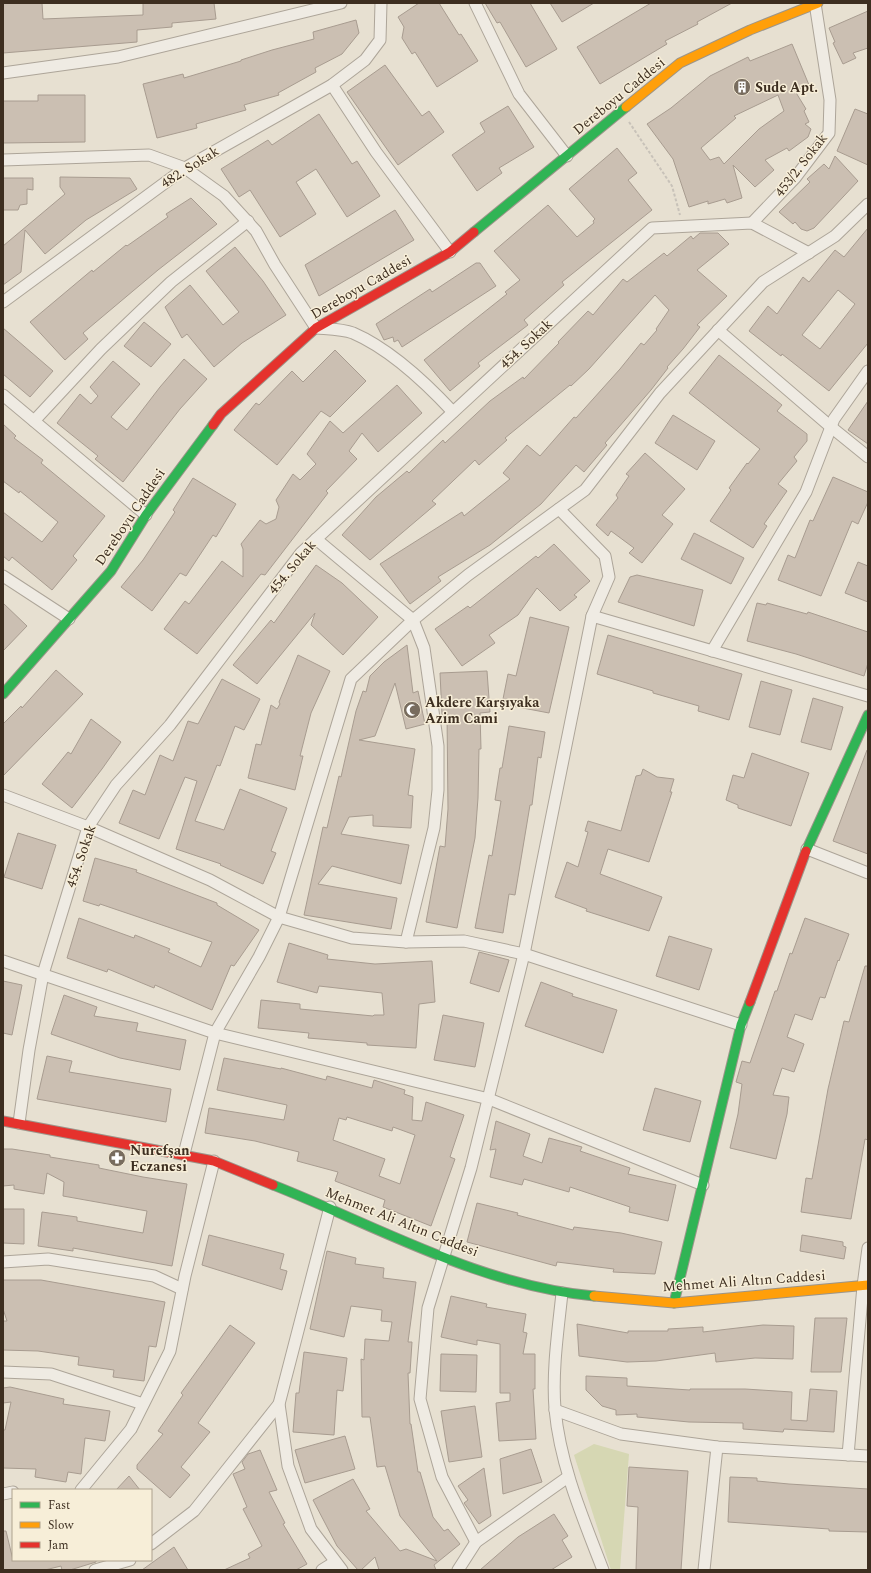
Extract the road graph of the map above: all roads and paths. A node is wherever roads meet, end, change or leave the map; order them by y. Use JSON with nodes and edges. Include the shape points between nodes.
{"nodes":[{"id":1,"x":341,"y":3,"type":"edge"},
{"id":2,"x":381,"y":3,"type":"edge"},
{"id":3,"x":475,"y":3,"type":"edge"},
{"id":4,"x":816,"y":3,"type":"edge"},
{"id":5,"x":3,"y":72,"type":"edge"},
{"id":6,"x":332,"y":85,"type":"junction"},
{"id":7,"x":622,"y":111,"type":"junction"},
{"id":8,"x":567,"y":156,"type":"junction"},
{"id":9,"x":3,"y":160,"type":"edge"},
{"id":10,"x":185,"y":168,"type":"junction"},
{"id":11,"x":868,"y":204,"type":"edge"},
{"id":12,"x":248,"y":221,"type":"junction"},
{"id":13,"x":752,"y":223,"type":"junction"},
{"id":14,"x":684,"y":226,"type":"junction"},
{"id":15,"x":450,"y":252,"type":"junction"},
{"id":16,"x":809,"y":252,"type":"junction"},
{"id":17,"x":3,"y":302,"type":"edge"},
{"id":18,"x":316,"y":328,"type":"junction"},
{"id":19,"x":718,"y":330,"type":"junction"},
{"id":20,"x":868,"y":371,"type":"edge"},
{"id":21,"x":3,"y":395,"type":"edge"},
{"id":22,"x":453,"y":412,"type":"junction"},
{"id":23,"x":34,"y":422,"type":"junction"},
{"id":24,"x":831,"y":427,"type":"junction"},
{"id":25,"x":868,"y":457,"type":"edge"},
{"id":26,"x":559,"y":509,"type":"junction"},
{"id":27,"x":146,"y":515,"type":"junction"},
{"id":28,"x":316,"y":539,"type":"junction"},
{"id":29,"x":3,"y":576,"type":"edge"},
{"id":30,"x":592,"y":616,"type":"junction"},
{"id":31,"x":69,"y":619,"type":"junction"},
{"id":32,"x":413,"y":620,"type":"junction"},
{"id":33,"x":712,"y":651,"type":"junction"},
{"id":34,"x":3,"y":694,"type":"edge"},
{"id":35,"x":868,"y":696,"type":"edge"},
{"id":36,"x":868,"y":715,"type":"edge"},
{"id":37,"x":3,"y":795,"type":"edge"},
{"id":38,"x":88,"y":827,"type":"junction"},
{"id":39,"x":807,"y":849,"type":"junction"},
{"id":40,"x":868,"y":873,"type":"edge"},
{"id":41,"x":280,"y":917,"type":"junction"},
{"id":42,"x":406,"y":942,"type":"junction"},
{"id":43,"x":524,"y":954,"type":"junction"},
{"id":44,"x":3,"y":961,"type":"edge"},
{"id":45,"x":43,"y":974,"type":"junction"},
{"id":46,"x":741,"y":1025,"type":"junction"},
{"id":47,"x":214,"y":1033,"type":"junction"},
{"id":48,"x":489,"y":1099,"type":"junction"},
{"id":49,"x":3,"y":1121,"type":"edge"},
{"id":50,"x":19,"y":1123,"type":"junction"},
{"id":51,"x":184,"y":1154,"type":"junction"},
{"id":52,"x":214,"y":1161,"type":"junction"},
{"id":53,"x":703,"y":1185,"type":"junction"},
{"id":54,"x":330,"y":1207,"type":"junction"},
{"id":55,"x":868,"y":1248,"type":"edge"},
{"id":56,"x":443,"y":1257,"type":"junction"},
{"id":57,"x":3,"y":1262,"type":"edge"},
{"id":58,"x":865,"y":1285,"type":"edge"},
{"id":59,"x":182,"y":1289,"type":"junction"},
{"id":60,"x":562,"y":1293,"type":"junction"},
{"id":61,"x":674,"y":1303,"type":"junction"},
{"id":62,"x":3,"y":1372,"type":"edge"},
{"id":63,"x":143,"y":1404,"type":"junction"},
{"id":64,"x":279,"y":1404,"type":"junction"},
{"id":65,"x":555,"y":1410,"type":"junction"},
{"id":66,"x":717,"y":1447,"type":"junction"},
{"id":67,"x":848,"y":1454,"type":"junction"},
{"id":68,"x":868,"y":1456,"type":"edge"},
{"id":69,"x":568,"y":1477,"type":"junction"},
{"id":70,"x":82,"y":1489,"type":"edge"},
{"id":71,"x":476,"y":1542,"type":"junction"},
{"id":72,"x":152,"y":1543,"type":"edge"},
{"id":73,"x":128,"y":1563,"type":"edge"},
{"id":74,"x":338,"y":1566,"type":"edge"},
{"id":75,"x":95,"y":1570,"type":"edge"},
{"id":76,"x":322,"y":1570,"type":"edge"},
{"id":77,"x":458,"y":1570,"type":"edge"},
{"id":78,"x":602,"y":1570,"type":"edge"},
{"id":79,"x":704,"y":1570,"type":"edge"}],
"edges":[{"from":1,"to":5,"type":"street","via":[[118,57]]},
{"from":2,"to":6,"type":"street","name":"482. Sokak","via":[[380,40],[365,60]]},
{"from":3,"to":8,"type":"street","via":[[519,94]]},
{"from":4,"to":7,"type":"street","name":"Dereboyu Caddesi","via":[[750,30],[680,64]]},
{"from":4,"to":13,"type":"street","name":"453/2. Sokak","via":[[830,100],[829,133],[795,178]]},
{"from":6,"to":10,"type":"street","name":"482. Sokak"},
{"from":6,"to":15,"type":"street","via":[[376,152]]},
{"from":7,"to":8,"type":"street","name":"Dereboyu Caddesi"},
{"from":7,"to":14,"type":"path","via":[[672,186]]},
{"from":8,"to":15,"type":"street","name":"Dereboyu Caddesi"},
{"from":9,"to":10,"type":"street","via":[[149,155]]},
{"from":10,"to":12,"type":"street","via":[[224,196]]},
{"from":10,"to":17,"type":"street","name":"482. Sokak"},
{"from":11,"to":16,"type":"street","via":[[835,236]]},
{"from":12,"to":18,"type":"street"},
{"from":12,"to":23,"type":"street","via":[[171,282],[101,349]]},
{"from":13,"to":14,"type":"street","name":"454. Sokak"},
{"from":13,"to":16,"type":"street","name":"454. Sokak"},
{"from":14,"to":22,"type":"street","name":"454. Sokak","via":[[652,228]]},
{"from":15,"to":18,"type":"street","name":"Dereboyu Caddesi"},
{"from":16,"to":19,"type":"street","via":[[763,282]]},
{"from":18,"to":22,"type":"street","via":[[352,332],[385,352],[422,379]]},
{"from":18,"to":27,"type":"street","name":"Dereboyu Caddesi","via":[[221,414]]},
{"from":19,"to":24,"type":"street"},
{"from":19,"to":26,"type":"street","via":[[660,393],[585,490]]},
{"from":20,"to":24,"type":"street"},
{"from":21,"to":23,"type":"street"},
{"from":22,"to":28,"type":"street","name":"454. Sokak"},
{"from":23,"to":27,"type":"street"},
{"from":24,"to":25,"type":"street"},
{"from":24,"to":33,"type":"street","via":[[806,492]]},
{"from":26,"to":30,"type":"street","via":[[605,556],[610,577]]},
{"from":26,"to":32,"type":"street","via":[[468,575]]},
{"from":27,"to":31,"type":"street","name":"Dereboyu Caddesi","via":[[111,571]]},
{"from":28,"to":32,"type":"street"},
{"from":28,"to":38,"type":"street","name":"454. Sokak","via":[[301,553],[170,725],[116,785]]},
{"from":29,"to":31,"type":"street"},
{"from":30,"to":33,"type":"street"},
{"from":30,"to":43,"type":"street"},
{"from":31,"to":34,"type":"street","name":"Dereboyu Caddesi"},
{"from":32,"to":41,"type":"street","via":[[350,679]]},
{"from":32,"to":42,"type":"street","via":[[424,648],[438,746],[438,790],[434,828]]},
{"from":33,"to":35,"type":"street"},
{"from":36,"to":39,"type":"street"},
{"from":37,"to":38,"type":"street"},
{"from":38,"to":41,"type":"street","via":[[210,880]]},
{"from":38,"to":45,"type":"street","name":"454. Sokak"},
{"from":39,"to":40,"type":"street"},
{"from":39,"to":46,"type":"street"},
{"from":41,"to":42,"type":"street","via":[[352,938]]},
{"from":41,"to":47,"type":"street"},
{"from":42,"to":43,"type":"street","via":[[464,941]]},
{"from":43,"to":46,"type":"street"},
{"from":43,"to":48,"type":"street"},
{"from":44,"to":45,"type":"street"},
{"from":45,"to":47,"type":"street"},
{"from":45,"to":50,"type":"street","name":"454. Sokak"},
{"from":46,"to":53,"type":"street"},
{"from":47,"to":48,"type":"street"},
{"from":47,"to":51,"type":"street"},
{"from":48,"to":53,"type":"street"},
{"from":48,"to":56,"type":"street","via":[[471,1168]]},
{"from":49,"to":50,"type":"street","name":"Mehmet Ali Altın Caddesi"},
{"from":50,"to":51,"type":"street","name":"Mehmet Ali Altın Caddesi"},
{"from":51,"to":52,"type":"street","name":"Mehmet Ali Altın Caddesi"},
{"from":52,"to":54,"type":"street","name":"Mehmet Ali Altın Caddesi"},
{"from":52,"to":59,"type":"street"},
{"from":53,"to":61,"type":"street"},
{"from":54,"to":56,"type":"street","name":"Mehmet Ali Altın Caddesi"},
{"from":54,"to":64,"type":"street"},
{"from":55,"to":58,"type":"street"},
{"from":56,"to":60,"type":"street","name":"Mehmet Ali Altın Caddesi"},
{"from":56,"to":71,"type":"street","via":[[428,1308],[420,1399],[442,1477]]},
{"from":57,"to":59,"type":"street","via":[[48,1259],[154,1276]]},
{"from":58,"to":61,"type":"street","name":"Mehmet Ali Altın Caddesi"},
{"from":58,"to":67,"type":"street"},
{"from":59,"to":63,"type":"street","via":[[170,1351]]},
{"from":60,"to":61,"type":"street","name":"Mehmet Ali Altın Caddesi"},
{"from":60,"to":65,"type":"street","via":[[555,1368]]},
{"from":62,"to":63,"type":"street","via":[[51,1374]]},
{"from":63,"to":70,"type":"street","via":[[131,1429]]},
{"from":64,"to":72,"type":"street","via":[[194,1511]]},
{"from":64,"to":74,"type":"street","via":[[288,1466],[311,1529]]},
{"from":65,"to":66,"type":"street","via":[[621,1434]]},
{"from":65,"to":69,"type":"street"},
{"from":66,"to":67,"type":"street"},
{"from":66,"to":79,"type":"street"},
{"from":67,"to":68,"type":"street"},
{"from":69,"to":71,"type":"street"},
{"from":69,"to":78,"type":"street"},
{"from":71,"to":77,"type":"street"},
{"from":73,"to":75,"type":"street"},
{"from":74,"to":76,"type":"street"}]}
